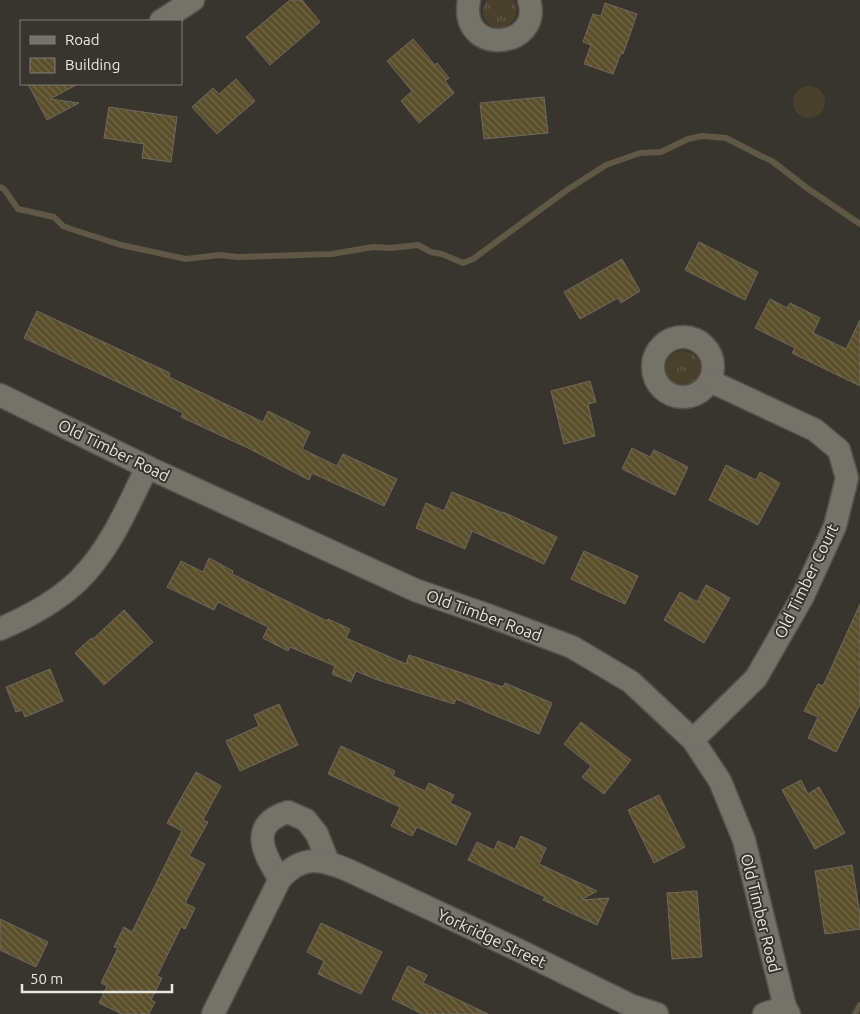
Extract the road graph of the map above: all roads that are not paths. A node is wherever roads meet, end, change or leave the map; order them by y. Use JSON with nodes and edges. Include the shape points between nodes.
{"nodes":[{"id":1,"x":192,"y":0,"type":"edge"},
{"id":2,"x":469,"y":0,"type":"edge"},
{"id":3,"x":529,"y":0,"type":"edge"},
{"id":4,"x":162,"y":20,"type":"edge"},
{"id":5,"x":710,"y":381,"type":"dead end"},
{"id":6,"x":0,"y":394,"type":"edge"},
{"id":7,"x":147,"y":467,"type":"junction"},
{"id":8,"x":0,"y":629,"type":"edge"},
{"id":9,"x":693,"y":740,"type":"junction"},
{"id":10,"x":328,"y":862,"type":"junction"},
{"id":11,"x":280,"y":879,"type":"junction"},
{"id":12,"x":779,"y":1012,"type":"edge"},
{"id":13,"x":213,"y":1014,"type":"edge"},
{"id":14,"x":657,"y":1014,"type":"edge"}],
"edges":[{"from":1,"to":4,"type":"street"},
{"from":2,"to":3,"type":"street","via":[[467,11],[476,31],[493,41],[503,41],[521,33],[527,25]]},
{"from":5,"to":9,"type":"street","name":"Old Timber Court","via":[[815,430],[839,450],[847,478],[835,526],[803,596],[756,678]]},
{"from":6,"to":7,"type":"street","name":"Old Timber Road"},
{"from":7,"to":8,"type":"street","via":[[116,529],[78,581],[43,608]]},
{"from":7,"to":9,"type":"street","name":"Old Timber Road","via":[[415,590],[572,647],[631,682]]},
{"from":9,"to":12,"type":"street","name":"Old Timber Road","via":[[720,781],[744,840]]},
{"from":10,"to":11,"type":"street","name":"Yorkridge Street","via":[[299,864],[288,869]]},
{"from":10,"to":11,"type":"street","via":[[317,834],[306,820],[288,812],[274,816],[262,840],[268,860]]},
{"from":10,"to":14,"type":"street","name":"Yorkridge Street","via":[[632,1006]]},
{"from":11,"to":13,"type":"street","name":"Yorkridge Street"}]}
